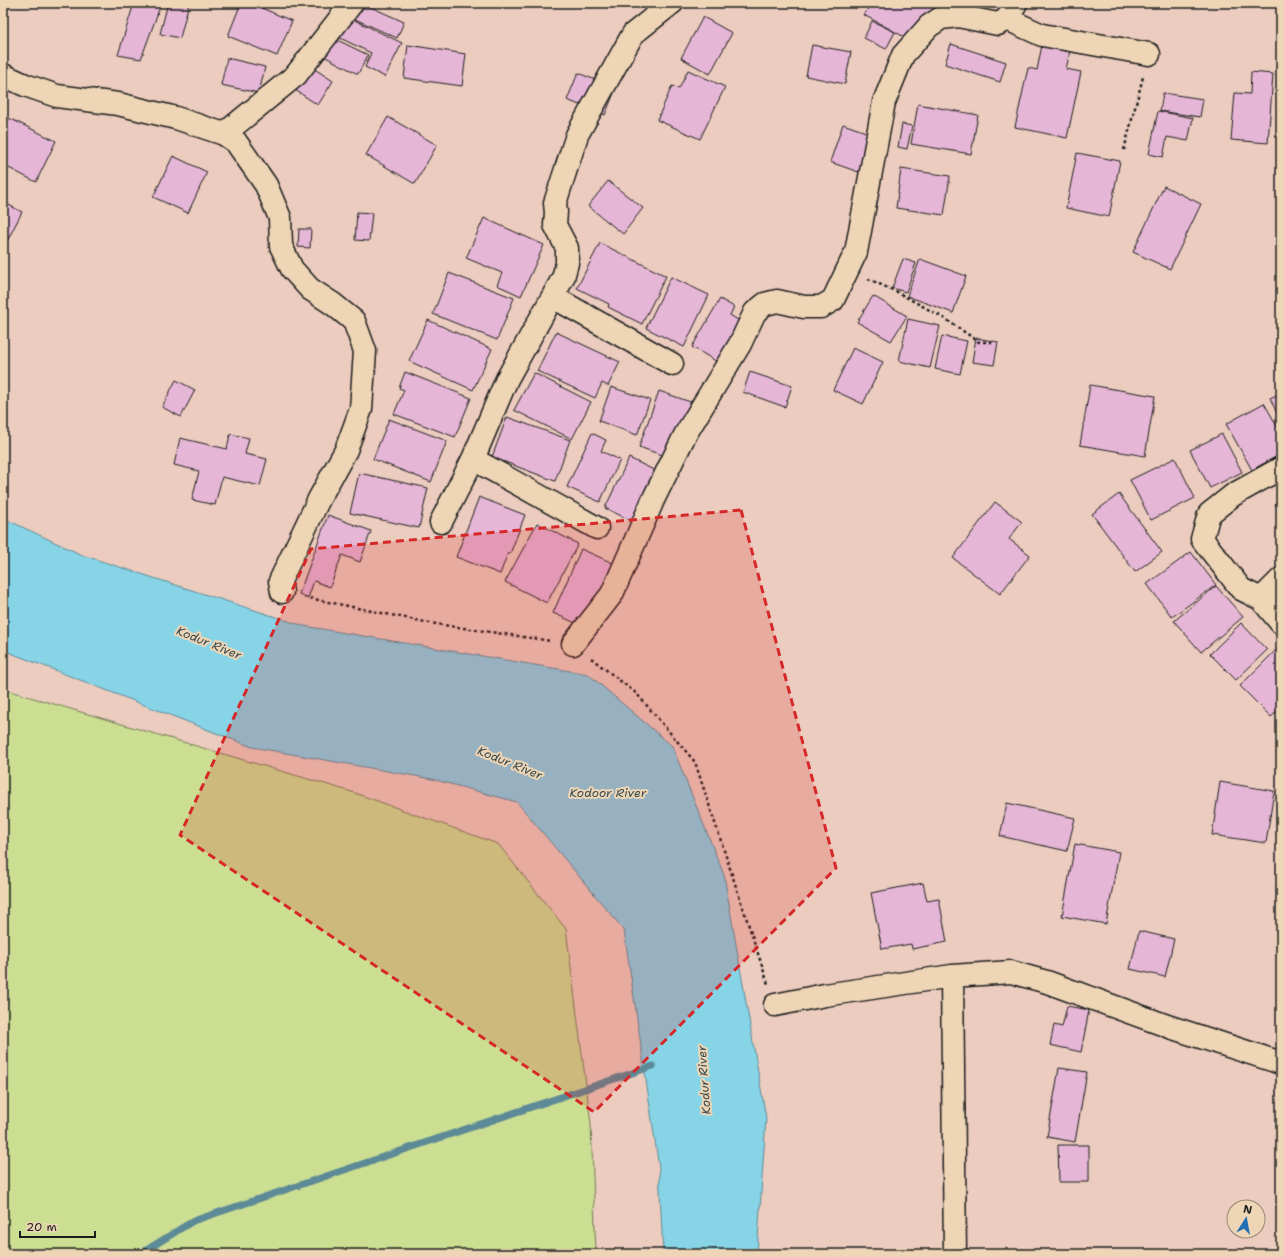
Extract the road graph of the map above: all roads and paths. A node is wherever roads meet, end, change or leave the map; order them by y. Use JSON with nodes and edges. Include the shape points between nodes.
{"nodes":[{"id":1,"x":352,"y":3,"type":"edge"},
{"id":2,"x":672,"y":3,"type":"edge"},
{"id":3,"x":1011,"y":11,"type":"edge"},
{"id":4,"x":1149,"y":54,"type":"joint"},
{"id":5,"x":3,"y":75,"type":"edge"},
{"id":6,"x":224,"y":134,"type":"junction"},
{"id":7,"x":1124,"y":150,"type":"dead end"},
{"id":8,"x":848,"y":270,"type":"junction"},
{"id":9,"x":554,"y":297,"type":"junction"},
{"id":10,"x":993,"y":342,"type":"dead end"},
{"id":11,"x":672,"y":364,"type":"dead end"},
{"id":12,"x":473,"y":459,"type":"junction"},
{"id":13,"x":1281,"y":468,"type":"edge"},
{"id":14,"x":442,"y":522,"type":"dead end"},
{"id":15,"x":597,"y":528,"type":"dead end"},
{"id":16,"x":1281,"y":579,"type":"edge"},
{"id":17,"x":282,"y":592,"type":"joint"},
{"id":18,"x":1261,"y":598,"type":"junction"},
{"id":19,"x":1281,"y":623,"type":"edge"},
{"id":20,"x":574,"y":644,"type":"junction"},
{"id":21,"x":952,"y":976,"type":"junction"},
{"id":22,"x":775,"y":1005,"type":"joint"},
{"id":23,"x":1281,"y":1063,"type":"edge"},
{"id":24,"x":955,"y":1254,"type":"edge"}],
"edges":[{"from":1,"to":6,"type":"street","via":[[296,75]]},
{"from":2,"to":9,"type":"street","via":[[633,34],[577,135],[555,203],[555,225],[567,248],[568,264]]},
{"from":3,"to":4,"type":"street","via":[[1042,35]]},
{"from":3,"to":8,"type":"street","via":[[998,24],[958,16],[941,18],[929,26],[903,55],[884,102],[856,252]]},
{"from":4,"to":7,"type":"path"},
{"from":5,"to":6,"type":"street","via":[[57,96],[118,104],[176,118]]},
{"from":6,"to":17,"type":"street","via":[[236,142],[266,186],[280,218],[281,246],[292,269],[310,289],[354,321],[365,351],[361,409],[346,450],[280,580]]},
{"from":8,"to":10,"type":"path","via":[[896,291],[944,318],[979,342]]},
{"from":8,"to":20,"type":"street","via":[[832,300],[822,307],[804,307],[777,301],[765,304],[755,312],[740,344],[685,435],[612,594]]},
{"from":9,"to":11,"type":"street"},
{"from":9,"to":12,"type":"street","via":[[507,379]]},
{"from":12,"to":14,"type":"street"},
{"from":12,"to":15,"type":"street"},
{"from":13,"to":18,"type":"street","via":[[1233,495],[1209,514],[1202,539],[1240,589]]},
{"from":16,"to":18,"type":"street"},
{"from":17,"to":20,"type":"path","via":[[430,623]]},
{"from":18,"to":19,"type":"street"},
{"from":20,"to":22,"type":"path","via":[[637,694],[695,762]]},
{"from":21,"to":22,"type":"street"},
{"from":21,"to":23,"type":"street","via":[[1011,972],[1047,982],[1170,1027]]},
{"from":21,"to":24,"type":"street"}]}
